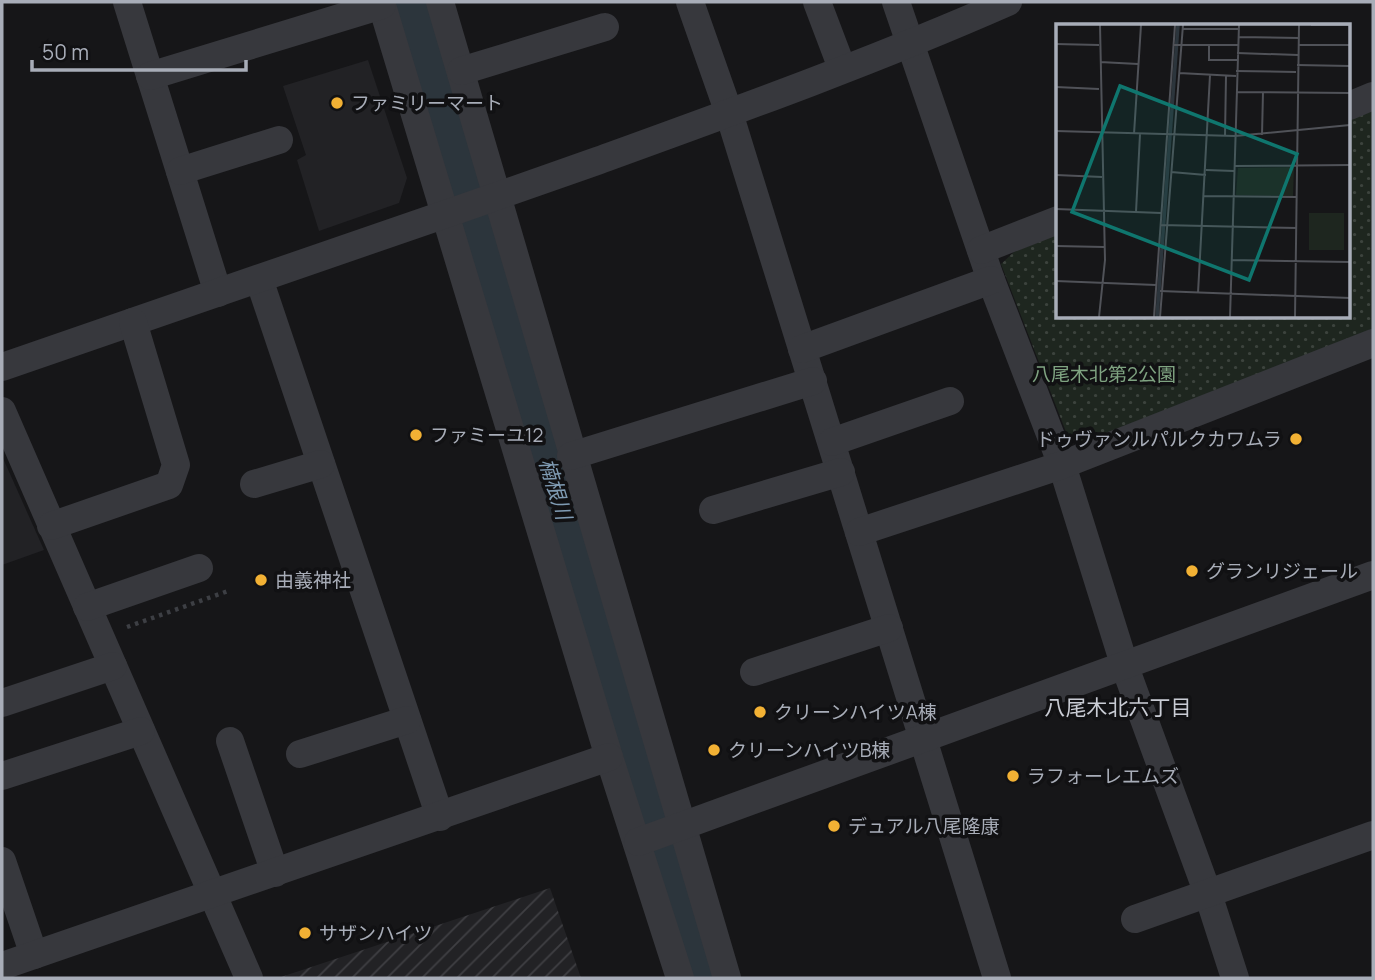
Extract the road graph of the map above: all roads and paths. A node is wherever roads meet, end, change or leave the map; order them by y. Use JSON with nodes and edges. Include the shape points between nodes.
{"nodes":[{"id":1,"x":127,"y":2,"type":"edge"},
{"id":2,"x":440,"y":2,"type":"edge"},
{"id":3,"x":690,"y":2,"type":"edge"},
{"id":4,"x":817,"y":2,"type":"edge"},
{"id":5,"x":897,"y":2,"type":"edge"},
{"id":6,"x":1009,"y":2,"type":"edge"},
{"id":7,"x":382,"y":4,"type":"edge"},
{"id":8,"x":605,"y":27,"type":"dead end"},
{"id":9,"x":912,"y":45,"type":"junction"},
{"id":10,"x":842,"y":68,"type":"junction"},
{"id":11,"x":461,"y":71,"type":"junction"},
{"id":12,"x":150,"y":76,"type":"junction"},
{"id":13,"x":1373,"y":96,"type":"edge"},
{"id":14,"x":1350,"y":106,"type":"edge"},
{"id":15,"x":729,"y":113,"type":"junction"},
{"id":16,"x":279,"y":139,"type":"dead end"},
{"id":17,"x":180,"y":171,"type":"junction"},
{"id":18,"x":498,"y":196,"type":"junction"},
{"id":19,"x":446,"y":215,"type":"junction"},
{"id":20,"x":1056,"y":221,"type":"edge"},
{"id":21,"x":981,"y":250,"type":"junction"},
{"id":22,"x":259,"y":279,"type":"junction"},
{"id":23,"x":991,"y":280,"type":"junction"},
{"id":24,"x":218,"y":293,"type":"junction"},
{"id":25,"x":133,"y":322,"type":"junction"},
{"id":26,"x":1373,"y":343,"type":"edge"},
{"id":27,"x":802,"y":349,"type":"junction"},
{"id":28,"x":2,"y":367,"type":"edge"},
{"id":29,"x":813,"y":381,"type":"junction"},
{"id":30,"x":950,"y":401,"type":"dead end"},
{"id":31,"x":2,"y":411,"type":"edge"},
{"id":32,"x":832,"y":442,"type":"junction"},
{"id":33,"x":571,"y":456,"type":"junction"},
{"id":34,"x":321,"y":464,"type":"junction"},
{"id":35,"x":1062,"y":465,"type":"junction"},
{"id":36,"x":841,"y":472,"type":"junction"},
{"id":37,"x":254,"y":484,"type":"dead end"},
{"id":38,"x":713,"y":510,"type":"dead end"},
{"id":39,"x":51,"y":526,"type":"junction"},
{"id":40,"x":859,"y":532,"type":"junction"},
{"id":41,"x":199,"y":568,"type":"dead end"},
{"id":42,"x":1373,"y":575,"type":"edge"},
{"id":43,"x":228,"y":591,"type":"dead end"},
{"id":44,"x":87,"y":607,"type":"junction"},
{"id":45,"x":889,"y":628,"type":"junction"},
{"id":46,"x":100,"y":636,"type":"junction"},
{"id":47,"x":113,"y":666,"type":"junction"},
{"id":48,"x":1125,"y":667,"type":"junction"},
{"id":49,"x":754,"y":672,"type":"dead end"},
{"id":50,"x":2,"y":703,"type":"edge"},
{"id":51,"x":407,"y":720,"type":"junction"},
{"id":52,"x":141,"y":731,"type":"junction"},
{"id":53,"x":924,"y":740,"type":"junction"},
{"id":54,"x":230,"y":741,"type":"dead end"},
{"id":55,"x":300,"y":754,"type":"dead end"},
{"id":56,"x":609,"y":757,"type":"junction"},
{"id":57,"x":2,"y":776,"type":"edge"},
{"id":58,"x":440,"y":817,"type":"junction"},
{"id":59,"x":661,"y":835,"type":"junction"},
{"id":60,"x":1373,"y":835,"type":"edge"},
{"id":61,"x":2,"y":861,"type":"edge"},
{"id":62,"x":275,"y":873,"type":"junction"},
{"id":63,"x":215,"y":894,"type":"junction"},
{"id":64,"x":1208,"y":894,"type":"junction"},
{"id":65,"x":1135,"y":919,"type":"dead end"},
{"id":66,"x":33,"y":955,"type":"junction"},
{"id":67,"x":2,"y":966,"type":"edge"},
{"id":68,"x":249,"y":978,"type":"edge"},
{"id":69,"x":680,"y":978,"type":"edge"},
{"id":70,"x":727,"y":978,"type":"edge"},
{"id":71,"x":997,"y":978,"type":"edge"},
{"id":72,"x":1235,"y":978,"type":"edge"}],
"edges":[{"from":1,"to":12,"type":"street"},
{"from":2,"to":11,"type":"street"},
{"from":3,"to":15,"type":"street"},
{"from":4,"to":10,"type":"street"},
{"from":5,"to":9,"type":"street"},
{"from":6,"to":9,"type":"street"},
{"from":7,"to":12,"type":"street"},
{"from":7,"to":19,"type":"street"},
{"from":8,"to":11,"type":"street"},
{"from":9,"to":10,"type":"street"},
{"from":9,"to":21,"type":"street"},
{"from":10,"to":15,"type":"street"},
{"from":11,"to":18,"type":"street"},
{"from":12,"to":17,"type":"street"},
{"from":13,"to":14,"type":"street"},
{"from":15,"to":18,"type":"street"},
{"from":15,"to":27,"type":"street"},
{"from":16,"to":17,"type":"street"},
{"from":17,"to":24,"type":"street"},
{"from":18,"to":19,"type":"street"},
{"from":18,"to":33,"type":"street"},
{"from":19,"to":22,"type":"street"},
{"from":19,"to":56,"type":"street"},
{"from":20,"to":21,"type":"street"},
{"from":21,"to":23,"type":"street"},
{"from":22,"to":24,"type":"street"},
{"from":22,"to":34,"type":"street"},
{"from":23,"to":27,"type":"street"},
{"from":23,"to":35,"type":"street"},
{"from":24,"to":25,"type":"street"},
{"from":25,"to":28,"type":"street"},
{"from":25,"to":39,"type":"street","via":[[176,465],[169,485]]},
{"from":26,"to":35,"type":"street"},
{"from":27,"to":29,"type":"street"},
{"from":29,"to":32,"type":"street"},
{"from":29,"to":33,"type":"street"},
{"from":30,"to":32,"type":"street"},
{"from":31,"to":39,"type":"street"},
{"from":32,"to":36,"type":"street"},
{"from":33,"to":59,"type":"street"},
{"from":34,"to":37,"type":"street"},
{"from":34,"to":51,"type":"street"},
{"from":35,"to":40,"type":"street"},
{"from":35,"to":48,"type":"street"},
{"from":36,"to":38,"type":"street"},
{"from":36,"to":40,"type":"street"},
{"from":39,"to":44,"type":"street"},
{"from":40,"to":45,"type":"street"},
{"from":41,"to":44,"type":"street"},
{"from":42,"to":48,"type":"street"},
{"from":43,"to":46,"type":"path"},
{"from":44,"to":46,"type":"street"},
{"from":45,"to":49,"type":"street"},
{"from":45,"to":53,"type":"street"},
{"from":46,"to":47,"type":"street"},
{"from":47,"to":50,"type":"street"},
{"from":47,"to":52,"type":"street"},
{"from":48,"to":53,"type":"street"},
{"from":48,"to":64,"type":"street"},
{"from":51,"to":55,"type":"street"},
{"from":51,"to":58,"type":"street"},
{"from":52,"to":57,"type":"street"},
{"from":52,"to":63,"type":"street"},
{"from":53,"to":59,"type":"street"},
{"from":53,"to":71,"type":"street"},
{"from":54,"to":62,"type":"street"},
{"from":56,"to":58,"type":"street"},
{"from":56,"to":59,"type":"street"},
{"from":58,"to":62,"type":"street"},
{"from":59,"to":69,"type":"street"},
{"from":59,"to":70,"type":"street"},
{"from":60,"to":64,"type":"street"},
{"from":61,"to":66,"type":"street"},
{"from":62,"to":63,"type":"street"},
{"from":63,"to":66,"type":"street"},
{"from":63,"to":68,"type":"street"},
{"from":64,"to":65,"type":"street"},
{"from":64,"to":72,"type":"street"},
{"from":66,"to":67,"type":"street"}]}
